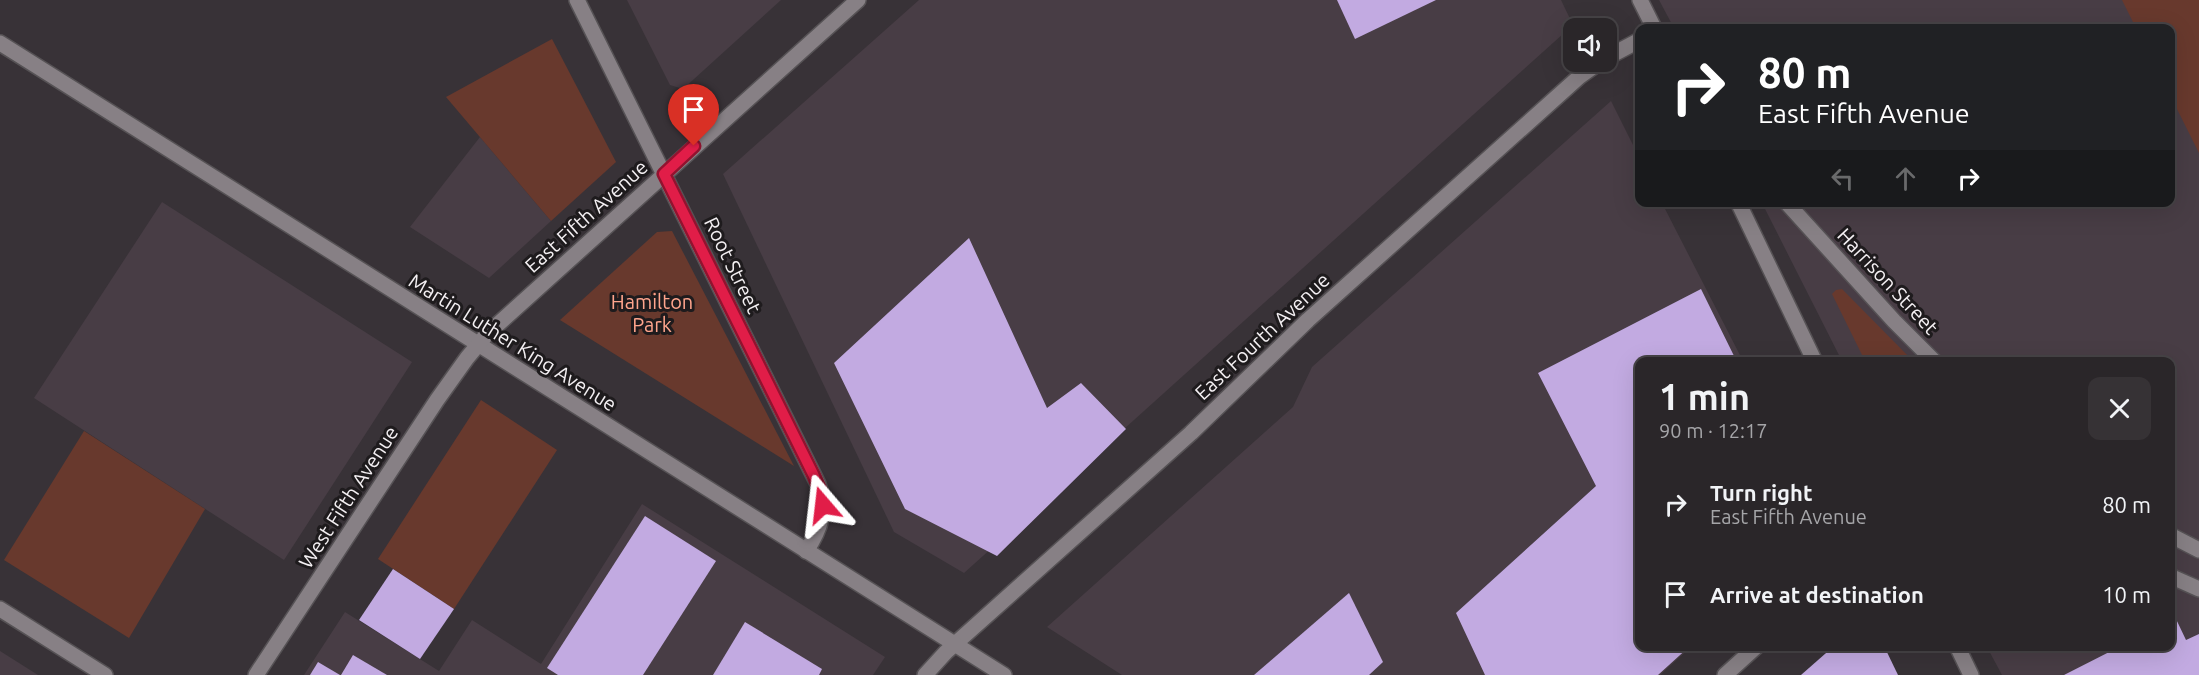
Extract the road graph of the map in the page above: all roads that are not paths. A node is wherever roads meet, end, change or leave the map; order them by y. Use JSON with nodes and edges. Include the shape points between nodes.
{"nodes":[{"id":1,"x":577,"y":0,"type":"edge"},
{"id":2,"x":858,"y":0,"type":"edge"},
{"id":3,"x":1640,"y":0,"type":"edge"},
{"id":4,"x":1652,"y":24,"type":"edge"},
{"id":5,"x":0,"y":43,"type":"edge"},
{"id":6,"x":1635,"y":43,"type":"edge"},
{"id":7,"x":1617,"y":52,"type":"edge"},
{"id":8,"x":1586,"y":72,"type":"edge"},
{"id":9,"x":664,"y":174,"type":"junction"},
{"id":10,"x":1740,"y":207,"type":"edge"},
{"id":11,"x":1791,"y":207,"type":"edge"},
{"id":12,"x":478,"y":345,"type":"junction"},
{"id":13,"x":1813,"y":357,"type":"edge"},
{"id":14,"x":1930,"y":357,"type":"edge"},
{"id":15,"x":2175,"y":538,"type":"edge"},
{"id":16,"x":2199,"y":550,"type":"edge"},
{"id":17,"x":807,"y":551,"type":"junction"},
{"id":18,"x":2175,"y":578,"type":"edge"},
{"id":19,"x":2199,"y":590,"type":"edge"},
{"id":20,"x":0,"y":609,"type":"edge"},
{"id":21,"x":955,"y":645,"type":"junction"},
{"id":22,"x":1751,"y":651,"type":"edge"},
{"id":23,"x":1959,"y":651,"type":"edge"},
{"id":24,"x":105,"y":675,"type":"edge"},
{"id":25,"x":256,"y":675,"type":"edge"},
{"id":26,"x":925,"y":675,"type":"edge"},
{"id":27,"x":1004,"y":675,"type":"edge"},
{"id":28,"x":1725,"y":675,"type":"edge"},
{"id":29,"x":1971,"y":675,"type":"edge"}],
"edges":[{"from":1,"to":9,"type":"main road","name":"Root Street"},
{"from":2,"to":9,"type":"main road","name":"East Fifth Avenue"},
{"from":3,"to":4,"type":"main road"},
{"from":5,"to":12,"type":"main road","name":"Martin Luther King Avenue"},
{"from":6,"to":7,"type":"main road"},
{"from":8,"to":21,"type":"main road","name":"East Fourth Avenue","via":[[1316,313],[1191,433]]},
{"from":9,"to":12,"type":"main road","name":"East Fifth Avenue"},
{"from":9,"to":17,"type":"main road","name":"Root Street","via":[[822,494],[821,522]]},
{"from":10,"to":13,"type":"main road"},
{"from":11,"to":14,"type":"main road","name":"Harrison Street"},
{"from":12,"to":17,"type":"main road","name":"Martin Luther King Avenue"},
{"from":12,"to":25,"type":"main road","name":"West Fifth Avenue","via":[[437,400]]},
{"from":15,"to":16,"type":"main road"},
{"from":17,"to":21,"type":"main road","name":"Martin Luther King Avenue"},
{"from":18,"to":19,"type":"main road"},
{"from":20,"to":24,"type":"main road"},
{"from":21,"to":26,"type":"main road","name":"East Fourth Avenue"},
{"from":21,"to":27,"type":"main road","name":"Martin Luther King Avenue"},
{"from":22,"to":28,"type":"main road"},
{"from":23,"to":29,"type":"main road"}]}
